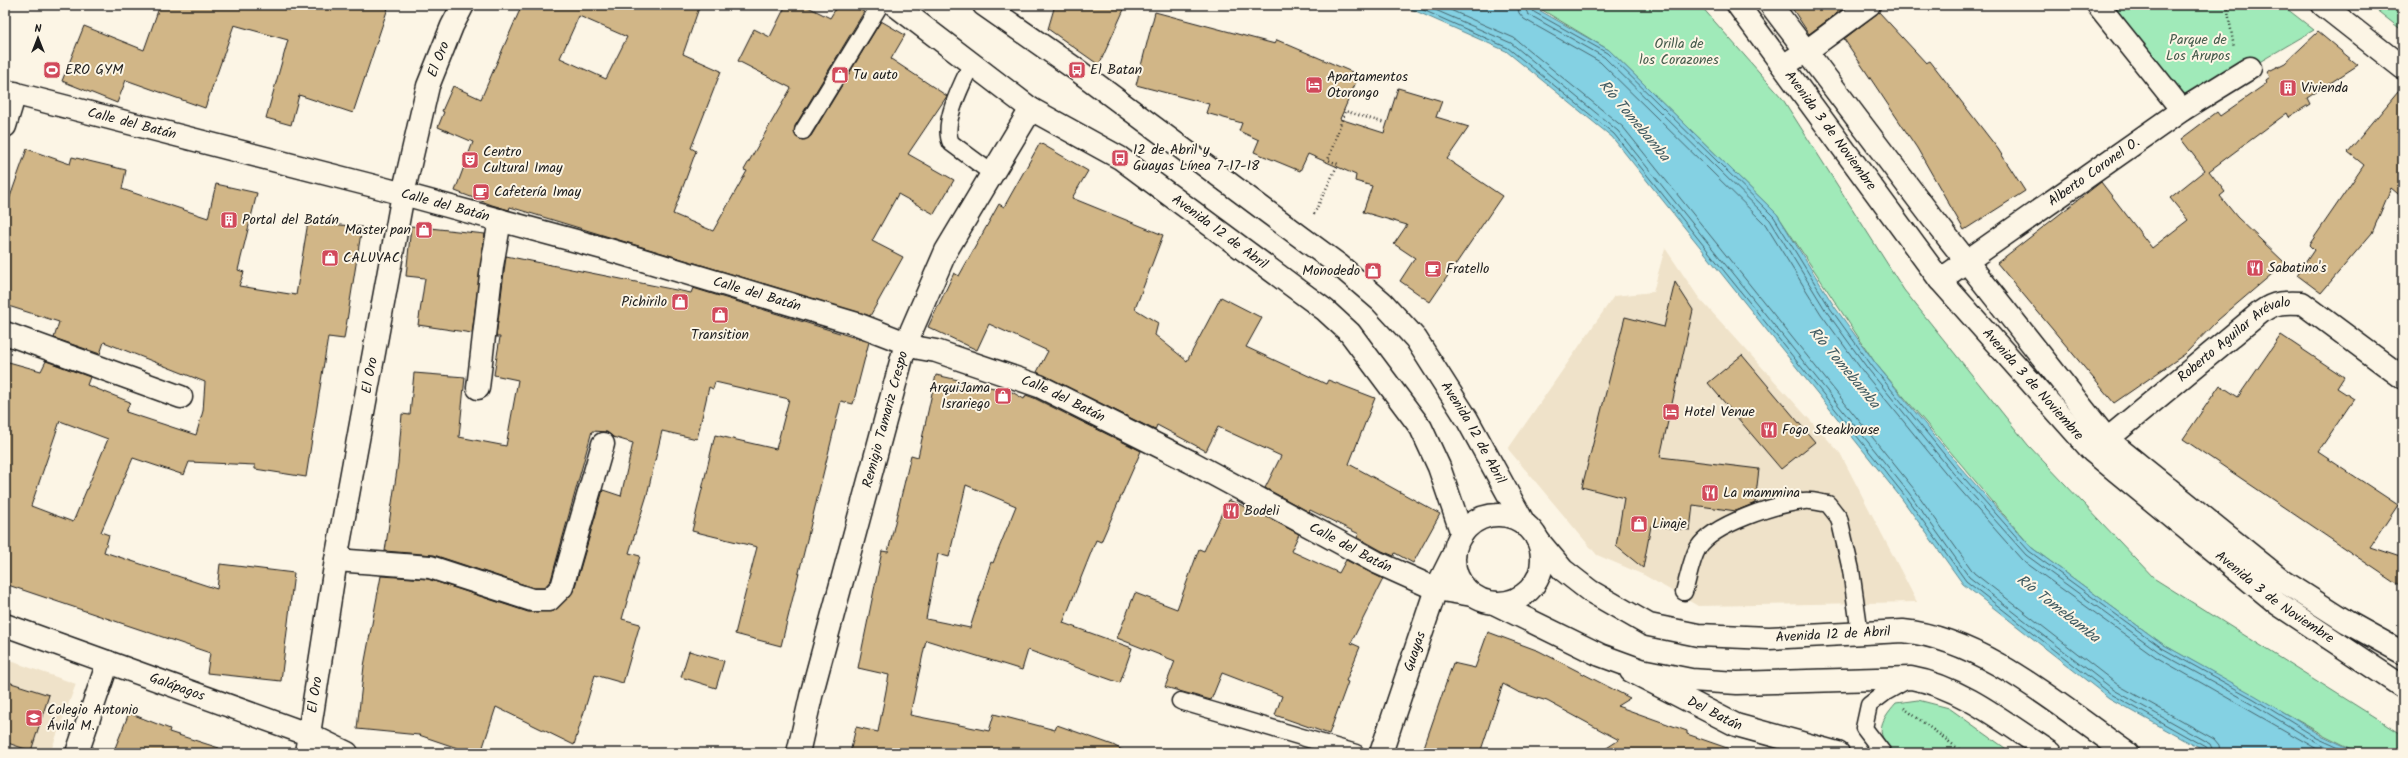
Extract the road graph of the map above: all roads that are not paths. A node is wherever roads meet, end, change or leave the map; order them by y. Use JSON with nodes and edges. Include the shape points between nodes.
{"nodes":[{"id":1,"x":463,"y":5,"type":"edge"},
{"id":2,"x":880,"y":5,"type":"edge"},
{"id":3,"x":895,"y":5,"type":"edge"},
{"id":4,"x":984,"y":5,"type":"edge"},
{"id":5,"x":1738,"y":5,"type":"edge"},
{"id":6,"x":1771,"y":5,"type":"edge"},
{"id":7,"x":1869,"y":5,"type":"edge"},
{"id":8,"x":2098,"y":5,"type":"edge"},
{"id":9,"x":2323,"y":5,"type":"edge"},
{"id":10,"x":1808,"y":50,"type":"junction"},
{"id":11,"x":972,"y":63,"type":"junction"},
{"id":12,"x":1782,"y":66,"type":"junction"},
{"id":13,"x":2403,"y":68,"type":"edge"},
{"id":14,"x":2244,"y":72,"type":"road end"},
{"id":15,"x":10,"y":92,"type":"edge"},
{"id":16,"x":1031,"y":109,"type":"junction"},
{"id":17,"x":2182,"y":110,"type":"junction"},
{"id":18,"x":5,"y":126,"type":"edge"},
{"id":19,"x":803,"y":131,"type":"dead end"},
{"id":20,"x":993,"y":174,"type":"junction"},
{"id":21,"x":403,"y":194,"type":"junction"},
{"id":22,"x":500,"y":220,"type":"junction"},
{"id":23,"x":1966,"y":260,"type":"junction"},
{"id":24,"x":1940,"y":280,"type":"junction"},
{"id":25,"x":5,"y":333,"type":"edge"},
{"id":26,"x":906,"y":342,"type":"junction"},
{"id":27,"x":2403,"y":378,"type":"edge"},
{"id":28,"x":478,"y":388,"type":"dead end"},
{"id":29,"x":181,"y":397,"type":"dead end"},
{"id":30,"x":603,"y":444,"type":"dead end"},
{"id":31,"x":2100,"y":445,"type":"junction"},
{"id":32,"x":1531,"y":532,"type":"junction"},
{"id":33,"x":1458,"y":544,"type":"junction"},
{"id":34,"x":336,"y":560,"type":"junction"},
{"id":35,"x":1436,"y":589,"type":"junction"},
{"id":36,"x":1684,"y":592,"type":"dead end"},
{"id":37,"x":1472,"y":595,"type":"junction"},
{"id":38,"x":1494,"y":603,"type":"junction"},
{"id":39,"x":5,"y":625,"type":"edge"},
{"id":40,"x":1860,"y":634,"type":"junction"},
{"id":41,"x":2403,"y":653,"type":"edge"},
{"id":42,"x":1600,"y":655,"type":"junction"},
{"id":43,"x":108,"y":662,"type":"junction"},
{"id":44,"x":1911,"y":678,"type":"junction"},
{"id":45,"x":2403,"y":687,"type":"edge"},
{"id":46,"x":1180,"y":701,"type":"dead end"},
{"id":47,"x":308,"y":744,"type":"edge"},
{"id":48,"x":78,"y":753,"type":"edge"},
{"id":49,"x":347,"y":753,"type":"edge"},
{"id":50,"x":798,"y":753,"type":"edge"},
{"id":51,"x":1356,"y":753,"type":"edge"},
{"id":52,"x":1380,"y":753,"type":"edge"},
{"id":53,"x":1838,"y":753,"type":"edge"},
{"id":54,"x":1883,"y":753,"type":"edge"},
{"id":55,"x":2051,"y":753,"type":"edge"},
{"id":56,"x":2127,"y":753,"type":"edge"}],
"edges":[{"from":1,"to":21,"type":"street","name":"El Oro","via":[[428,86]]},
{"from":2,"to":19,"type":"lane"},
{"from":3,"to":11,"type":"street","name":"Avenida 12 de Abril"},
{"from":4,"to":32,"type":"street","name":"Avenida 12 de Abril","via":[[1077,70],[1302,237],[1382,302],[1416,339],[1466,419]]},
{"from":5,"to":12,"type":"street","name":"Avenida 3 de Noviembre"},
{"from":6,"to":10,"type":"street","name":"Avenida 3 de Noviembre"},
{"from":7,"to":10,"type":"street"},
{"from":8,"to":17,"type":"street"},
{"from":9,"to":13,"type":"street"},
{"from":10,"to":12,"type":"street"},
{"from":10,"to":23,"type":"street","name":"Avenida 3 de Noviembre"},
{"from":11,"to":16,"type":"street","name":"Avenida 12 de Abril"},
{"from":11,"to":20,"type":"lane","via":[[950,117],[948,135],[951,142]]},
{"from":12,"to":24,"type":"street","name":"Avenida 3 de Noviembre"},
{"from":14,"to":17,"type":"street","name":"Alberto Coronel O."},
{"from":15,"to":18,"type":"street"},
{"from":15,"to":21,"type":"street","name":"Calle del Batán"},
{"from":16,"to":20,"type":"street","name":"Remigio Tamariz Crespo"},
{"from":16,"to":33,"type":"street","name":"Avenida 12 de Abril","via":[[1120,158],[1325,310],[1350,333],[1421,428],[1439,468]]},
{"from":17,"to":23,"type":"street","name":"Alberto Coronel O."},
{"from":20,"to":26,"type":"street","name":"Remigio Tamariz Crespo","via":[[946,251]]},
{"from":21,"to":22,"type":"street","name":"Calle del Batán"},
{"from":21,"to":34,"type":"street","name":"El Oro"},
{"from":22,"to":26,"type":"street","name":"Calle del Batán","via":[[857,324]]},
{"from":22,"to":28,"type":"street"},
{"from":23,"to":24,"type":"street","name":"Alberto Coronel O."},
{"from":23,"to":31,"type":"street","name":"Avenida 3 de Noviembre"},
{"from":24,"to":31,"type":"street","name":"Avenida 3 de Noviembre"},
{"from":25,"to":29,"type":"street"},
{"from":26,"to":35,"type":"street","name":"Calle del Batán","via":[[1038,386],[1191,462],[1376,562]]},
{"from":26,"to":50,"type":"street","name":"Remigio Tamariz Crespo"},
{"from":27,"to":31,"type":"street","name":"Roberto Aguilar Arévalo","via":[[2302,303],[2283,302],[2261,312]]},
{"from":30,"to":34,"type":"street","via":[[562,587],[549,600],[532,600],[430,567]]},
{"from":31,"to":41,"type":"street","name":"Avenida 3 de Noviembre","via":[[2283,581],[2347,622]]},
{"from":31,"to":45,"type":"street","name":"Avenida 3 de Noviembre","via":[[2278,604]]},
{"from":32,"to":33,"type":"street","name":"Avenida 12 de Abril","via":[[1516,519],[1496,515],[1477,521]]},
{"from":32,"to":38,"type":"street","name":"Avenida 12 de Abril","via":[[1541,550],[1542,561],[1535,584],[1517,599],[1506,603]]},
{"from":32,"to":40,"type":"street","name":"Avenida 12 de Abril","via":[[1563,570],[1590,592],[1649,625],[1698,635],[1761,638]]},
{"from":33,"to":35,"type":"street","name":"Guayas"},
{"from":33,"to":37,"type":"street","name":"Avenida 12 de Abril","via":[[1457,576],[1463,587]]},
{"from":34,"to":47,"type":"street","name":"El Oro"},
{"from":35,"to":37,"type":"street","name":"Calle del Batán"},
{"from":35,"to":52,"type":"street","name":"Guayas"},
{"from":36,"to":40,"type":"lane","via":[[1697,549],[1709,535],[1726,525],[1774,509],[1805,501],[1828,504],[1839,518],[1856,599]]},
{"from":37,"to":38,"type":"street","name":"Avenida 12 de Abril"},
{"from":38,"to":42,"type":"street","name":"Avenida 12 de Abril"},
{"from":39,"to":43,"type":"street","name":"Galápagos"},
{"from":40,"to":56,"type":"street","name":"Avenida 12 de Abril","via":[[1903,631],[1923,633],[1970,650],[2013,673]]},
{"from":42,"to":44,"type":"street","name":"Avenida 12 de Abril","via":[[1641,670],[1691,680],[1737,684]]},
{"from":42,"to":53,"type":"street","name":"Del Batán","via":[[1736,725]]},
{"from":43,"to":47,"type":"street","name":"Galápagos"},
{"from":43,"to":48,"type":"street"},
{"from":44,"to":54,"type":"lane","via":[[1869,705],[1864,728]]},
{"from":44,"to":55,"type":"street","name":"Avenida 12 de Abril","via":[[1928,681],[1978,706]]},
{"from":46,"to":51,"type":"lane"},
{"from":47,"to":49,"type":"street","name":"Galápagos"}]}
